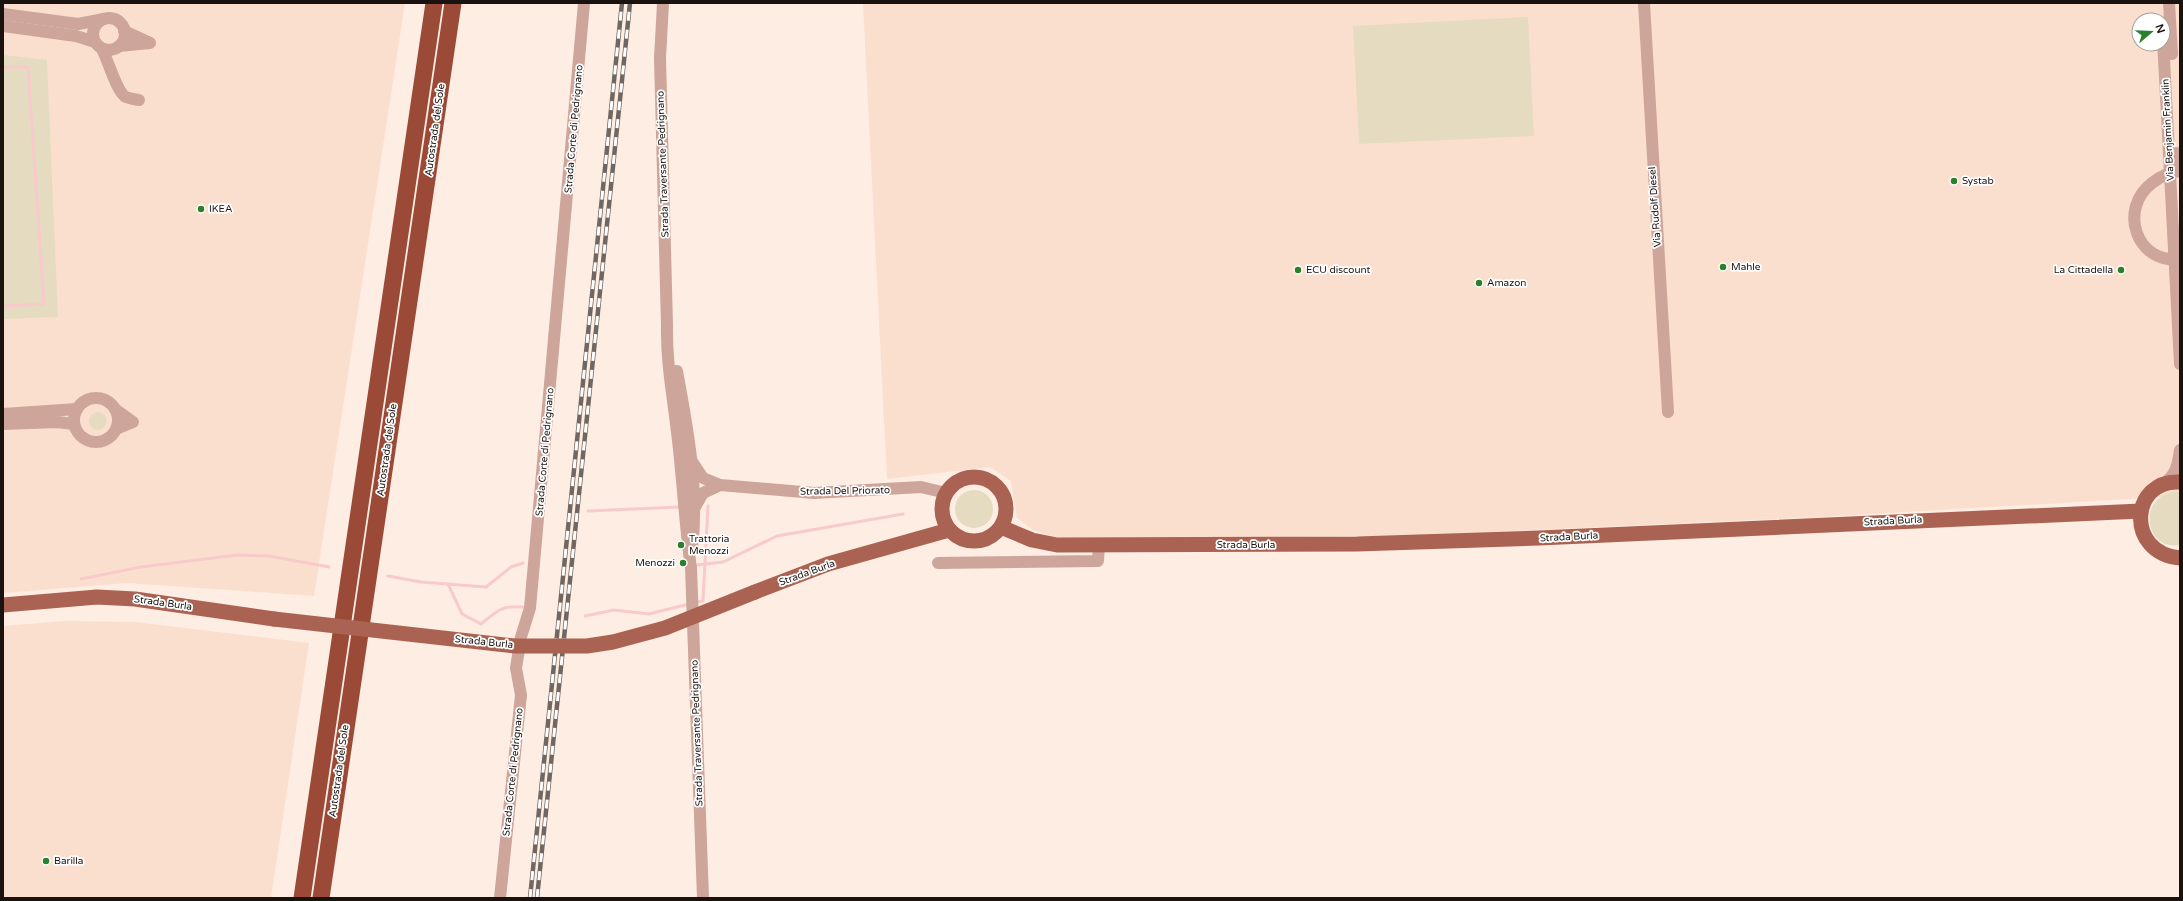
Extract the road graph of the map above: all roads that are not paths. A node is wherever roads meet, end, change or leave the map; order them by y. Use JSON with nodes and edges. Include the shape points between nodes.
{"nodes":[{"id":1,"x":434,"y":3,"type":"edge"},
{"id":2,"x":454,"y":3,"type":"edge"},
{"id":3,"x":584,"y":3,"type":"edge"},
{"id":4,"x":663,"y":3,"type":"edge"},
{"id":5,"x":1644,"y":3,"type":"edge"},
{"id":6,"x":2169,"y":3,"type":"edge"},
{"id":7,"x":3,"y":14,"type":"edge"},
{"id":8,"x":104,"y":19,"type":"junction"},
{"id":9,"x":3,"y":26,"type":"edge"},
{"id":10,"x":124,"y":31,"type":"junction"},
{"id":11,"x":99,"y":46,"type":"junction"},
{"id":12,"x":118,"y":47,"type":"junction"},
{"id":13,"x":2164,"y":52,"type":"edge"},
{"id":14,"x":111,"y":67,"type":"junction"},
{"id":15,"x":138,"y":100,"type":"dead end"},
{"id":16,"x":2173,"y":151,"type":"junction"},
{"id":17,"x":2177,"y":170,"type":"edge"},
{"id":18,"x":2158,"y":178,"type":"junction"},
{"id":19,"x":2177,"y":215,"type":"edge"},
{"id":20,"x":2162,"y":257,"type":"junction"},
{"id":21,"x":2177,"y":259,"type":"edge"},
{"id":22,"x":2176,"y":279,"type":"junction"},
{"id":23,"x":667,"y":325,"type":"junction"},
{"id":24,"x":2180,"y":364,"type":"edge"},
{"id":25,"x":672,"y":396,"type":"junction"},
{"id":26,"x":77,"y":409,"type":"junction"},
{"id":27,"x":1668,"y":412,"type":"dead end"},
{"id":28,"x":3,"y":414,"type":"edge"},
{"id":29,"x":3,"y":424,"type":"edge"},
{"id":30,"x":74,"y":424,"type":"junction"},
{"id":31,"x":2180,"y":450,"type":"edge"},
{"id":32,"x":699,"y":480,"type":"junction"},
{"id":33,"x":2180,"y":482,"type":"edge"},
{"id":34,"x":2162,"y":484,"type":"junction"},
{"id":35,"x":720,"y":485,"type":"junction"},
{"id":36,"x":946,"y":493,"type":"junction"},
{"id":37,"x":683,"y":496,"type":"junction"},
{"id":38,"x":694,"y":507,"type":"junction"},
{"id":39,"x":2141,"y":511,"type":"junction"},
{"id":40,"x":1001,"y":527,"type":"junction"},
{"id":41,"x":949,"y":530,"type":"junction"},
{"id":42,"x":1098,"y":545,"type":"junction"},
{"id":43,"x":2180,"y":558,"type":"edge"},
{"id":44,"x":938,"y":563,"type":"dead end"},
{"id":45,"x":691,"y":568,"type":"junction"},
{"id":46,"x":3,"y":605,"type":"edge"},
{"id":47,"x":302,"y":898,"type":"edge"},
{"id":48,"x":321,"y":898,"type":"edge"},
{"id":49,"x":500,"y":898,"type":"edge"},
{"id":50,"x":703,"y":898,"type":"edge"}],
"edges":[{"from":1,"to":47,"type":"highway","name":"Autostrada del Sole"},
{"from":2,"to":48,"type":"highway","name":"Autostrada del Sole"},
{"from":3,"to":49,"type":"street","name":"Strada Corte di Pedrignano","via":[[530,608],[521,637],[516,668],[521,695]]},
{"from":4,"to":23,"type":"street","name":"Strada Traversante Pedrignano","via":[[660,58]]},
{"from":5,"to":27,"type":"street","name":"Via Rudolf Diesel"},
{"from":6,"to":16,"type":"street","name":"Via Benjamin Franklin"},
{"from":7,"to":8,"type":"street","via":[[78,24]]},
{"from":8,"to":10,"type":"street","via":[[119,22]]},
{"from":8,"to":11,"type":"street","via":[[94,29]]},
{"from":9,"to":11,"type":"street","via":[[76,36]]},
{"from":10,"to":12,"type":"street","via":[[124,39]]},
{"from":10,"to":12,"type":"street","via":[[150,43]]},
{"from":11,"to":12,"type":"street"},
{"from":11,"to":14,"type":"street"},
{"from":12,"to":14,"type":"street"},
{"from":13,"to":16,"type":"street","name":"Via Benjamin Franklin"},
{"from":14,"to":15,"type":"street","via":[[121,93]]},
{"from":16,"to":17,"type":"street","name":"Via Benjamin Franklin"},
{"from":16,"to":18,"type":"street"},
{"from":17,"to":18,"type":"street"},
{"from":17,"to":19,"type":"street","name":"Via Benjamin Franklin"},
{"from":18,"to":20,"type":"street","via":[[2138,197],[2133,222],[2136,234],[2143,244]]},
{"from":19,"to":21,"type":"street","name":"Via Benjamin Franklin"},
{"from":20,"to":21,"type":"street"},
{"from":20,"to":22,"type":"street","via":[[2172,267]]},
{"from":21,"to":22,"type":"street","name":"Via Benjamin Franklin"},
{"from":22,"to":24,"type":"street","name":"Via Benjamin Franklin"},
{"from":23,"to":25,"type":"street","name":"Strada Traversante Pedrignano","via":[[666,354]]},
{"from":23,"to":32,"type":"street","name":"Strada Traversante Pedrignano","via":[[691,460]]},
{"from":25,"to":32,"type":"street","name":"Strada Traversante Pedrignano","via":[[682,430],[686,469]]},
{"from":25,"to":37,"type":"street","name":"Strada Traversante Pedrignano"},
{"from":26,"to":28,"type":"street"},
{"from":26,"to":30,"type":"street"},
{"from":26,"to":30,"type":"street","via":[[85,400],[97,398],[107,401],[117,415],[116,429],[105,440],[91,441],[80,435]]},
{"from":29,"to":30,"type":"street"},
{"from":31,"to":34,"type":"street","via":[[2174,474],[2170,480]]},
{"from":32,"to":35,"type":"street","via":[[705,486]]},
{"from":32,"to":37,"type":"street"},
{"from":32,"to":38,"type":"street","name":"Strada Traversante Pedrignano"},
{"from":33,"to":34,"type":"main road"},
{"from":34,"to":39,"type":"main road","via":[[2152,491]]},
{"from":35,"to":36,"type":"street","name":"Strada Del Priorato","via":[[814,494],[922,487]]},
{"from":35,"to":38,"type":"street","via":[[703,493]]},
{"from":36,"to":40,"type":"main road","via":[[962,479],[973,477],[988,480],[1000,490],[1003,497],[1006,512]]},
{"from":36,"to":41,"type":"main road","via":[[942,502],[942,512]]},
{"from":37,"to":45,"type":"street","name":"Strada Traversante Pedrignano"},
{"from":38,"to":45,"type":"street","name":"Strada Traversante Pedrignano"},
{"from":39,"to":42,"type":"main road","name":"Strada Burla","via":[[1373,544]]},
{"from":39,"to":43,"type":"main road","via":[[2140,523],[2149,545],[2164,554]]},
{"from":40,"to":41,"type":"main road","via":[[990,537],[976,542],[961,539]]},
{"from":40,"to":42,"type":"main road","name":"Strada Burla","via":[[1032,540],[1057,545]]},
{"from":41,"to":46,"type":"main road","name":"Strada Burla","bridge":true,"via":[[828,564],[664,628],[634,637],[586,646],[515,646],[274,619],[135,599],[97,597]]},
{"from":42,"to":44,"type":"street","via":[[1098,561]]},
{"from":45,"to":50,"type":"street","name":"Strada Traversante Pedrignano"}]}
